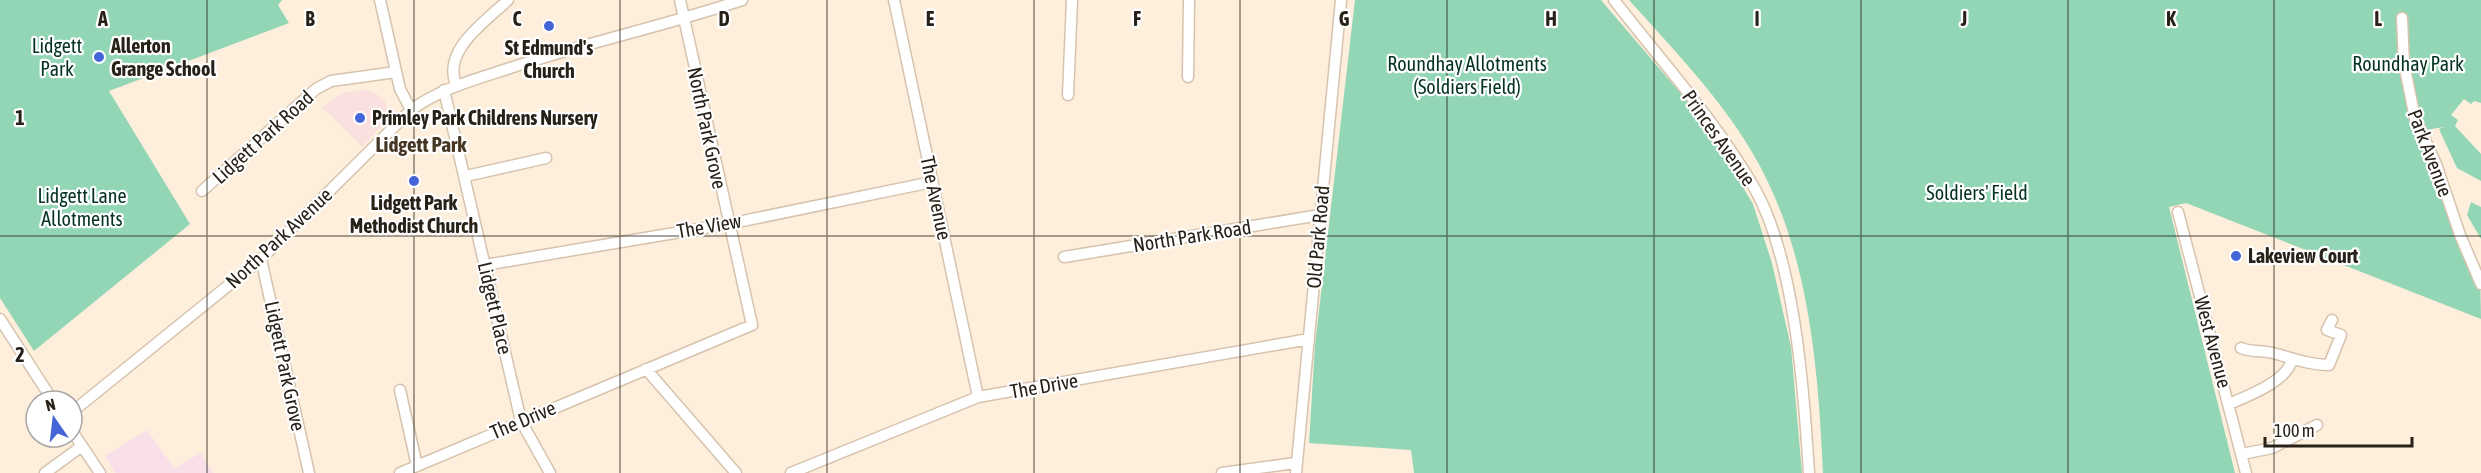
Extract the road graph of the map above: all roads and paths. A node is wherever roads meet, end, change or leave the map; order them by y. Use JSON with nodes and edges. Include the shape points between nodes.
{"nodes":[{"id":1,"x":380,"y":0,"type":"edge"},
{"id":2,"x":508,"y":0,"type":"edge"},
{"id":3,"x":680,"y":0,"type":"edge"},
{"id":4,"x":742,"y":0,"type":"edge"},
{"id":5,"x":894,"y":0,"type":"edge"},
{"id":6,"x":1072,"y":0,"type":"edge"},
{"id":7,"x":1189,"y":0,"type":"edge"},
{"id":8,"x":1341,"y":0,"type":"edge"},
{"id":9,"x":1614,"y":0,"type":"edge"},
{"id":10,"x":2402,"y":18,"type":"dead end"},
{"id":11,"x":684,"y":19,"type":"junction"},
{"id":12,"x":396,"y":72,"type":"junction"},
{"id":13,"x":1188,"y":77,"type":"dead end"},
{"id":14,"x":456,"y":86,"type":"junction"},
{"id":15,"x":444,"y":90,"type":"junction"},
{"id":16,"x":1068,"y":95,"type":"dead end"},
{"id":17,"x":411,"y":110,"type":"junction"},
{"id":18,"x":546,"y":158,"type":"dead end"},
{"id":19,"x":466,"y":176,"type":"junction"},
{"id":20,"x":932,"y":182,"type":"junction"},
{"id":21,"x":202,"y":191,"type":"dead end"},
{"id":22,"x":2178,"y":212,"type":"dead end"},
{"id":23,"x":1320,"y":215,"type":"junction"},
{"id":24,"x":728,"y":224,"type":"junction"},
{"id":25,"x":1064,"y":257,"type":"dead end"},
{"id":26,"x":261,"y":259,"type":"junction"},
{"id":27,"x":485,"y":266,"type":"junction"},
{"id":28,"x":2481,"y":284,"type":"edge"},
{"id":29,"x":0,"y":319,"type":"edge"},
{"id":30,"x":2332,"y":320,"type":"dead end"},
{"id":31,"x":752,"y":326,"type":"joint"},
{"id":32,"x":1309,"y":339,"type":"junction"},
{"id":33,"x":2241,"y":348,"type":"dead end"},
{"id":34,"x":2292,"y":359,"type":"junction"},
{"id":35,"x":646,"y":369,"type":"junction"},
{"id":36,"x":45,"y":389,"type":"edge"},
{"id":37,"x":400,"y":390,"type":"dead end"},
{"id":38,"x":978,"y":397,"type":"junction"},
{"id":39,"x":84,"y":402,"type":"edge"},
{"id":40,"x":2229,"y":404,"type":"junction"},
{"id":41,"x":521,"y":421,"type":"junction"},
{"id":42,"x":2317,"y":425,"type":"dead end"},
{"id":43,"x":78,"y":449,"type":"edge"},
{"id":44,"x":84,"y":449,"type":"edge"},
{"id":45,"x":2242,"y":454,"type":"junction"},
{"id":46,"x":1296,"y":468,"type":"edge"},
{"id":47,"x":408,"y":471,"type":"edge"},
{"id":48,"x":45,"y":473,"type":"edge"},
{"id":49,"x":100,"y":473,"type":"edge"},
{"id":50,"x":309,"y":473,"type":"edge"},
{"id":51,"x":550,"y":473,"type":"edge"},
{"id":52,"x":736,"y":473,"type":"edge"},
{"id":53,"x":791,"y":473,"type":"edge"},
{"id":54,"x":1222,"y":473,"type":"edge"},
{"id":55,"x":1809,"y":473,"type":"edge"},
{"id":56,"x":2246,"y":473,"type":"edge"}],
"edges":[{"from":1,"to":12,"type":"street"},
{"from":2,"to":14,"type":"street","via":[[455,56],[451,72]]},
{"from":3,"to":11,"type":"street","name":"North Park Grove"},
{"from":4,"to":11,"type":"street"},
{"from":5,"to":20,"type":"street","name":"The Avenue"},
{"from":6,"to":16,"type":"street"},
{"from":7,"to":13,"type":"street"},
{"from":8,"to":23,"type":"street","name":"Old Park Road"},
{"from":9,"to":55,"type":"street","name":"Princes Avenue","via":[[1720,134],[1756,192],[1779,253],[1796,341]]},
{"from":10,"to":28,"type":"street","name":"Park Avenue","via":[[2408,89],[2419,131],[2438,168]]},
{"from":11,"to":14,"type":"street","via":[[557,52]]},
{"from":11,"to":24,"type":"street","name":"North Park Grove"},
{"from":12,"to":17,"type":"street"},
{"from":12,"to":21,"type":"street","name":"Lidgett Park Road","via":[[332,81],[316,89]]},
{"from":14,"to":15,"type":"street","name":"North Park Avenue"},
{"from":15,"to":17,"type":"street","name":"North Park Avenue"},
{"from":15,"to":19,"type":"street","name":"Lidgett Place"},
{"from":17,"to":26,"type":"street","name":"North Park Avenue"},
{"from":18,"to":19,"type":"street"},
{"from":19,"to":27,"type":"street","name":"Lidgett Place"},
{"from":20,"to":24,"type":"street","name":"The View"},
{"from":20,"to":38,"type":"street","name":"The Avenue"},
{"from":22,"to":40,"type":"street","name":"West Avenue"},
{"from":23,"to":25,"type":"street","name":"North Park Road"},
{"from":23,"to":32,"type":"street","name":"Old Park Road"},
{"from":24,"to":27,"type":"street","name":"The View"},
{"from":24,"to":31,"type":"street","name":"North Park Grove"},
{"from":26,"to":39,"type":"street","name":"North Park Avenue"},
{"from":26,"to":50,"type":"street","name":"Lidgett Park Grove"},
{"from":27,"to":41,"type":"street","name":"Lidgett Place"},
{"from":29,"to":36,"type":"street"},
{"from":30,"to":34,"type":"street","via":[[2327,330],[2341,334],[2329,364]]},
{"from":31,"to":35,"type":"street","name":"The Drive"},
{"from":32,"to":38,"type":"street","name":"The Drive"},
{"from":32,"to":46,"type":"street","name":"Old Park Road"},
{"from":33,"to":34,"type":"street"},
{"from":34,"to":40,"type":"street","via":[[2291,367],[2262,390]]},
{"from":35,"to":41,"type":"street","name":"The Drive"},
{"from":35,"to":52,"type":"street"},
{"from":37,"to":47,"type":"street"},
{"from":38,"to":53,"type":"street","name":"The Drive"},
{"from":40,"to":45,"type":"street","name":"West Avenue"},
{"from":41,"to":47,"type":"street","name":"The Drive"},
{"from":41,"to":51,"type":"street","name":"Lidgett Place"},
{"from":42,"to":45,"type":"street","via":[[2272,448]]},
{"from":43,"to":48,"type":"street"},
{"from":44,"to":49,"type":"street"},
{"from":45,"to":56,"type":"street","name":"West Avenue"},
{"from":46,"to":54,"type":"street"}]}
